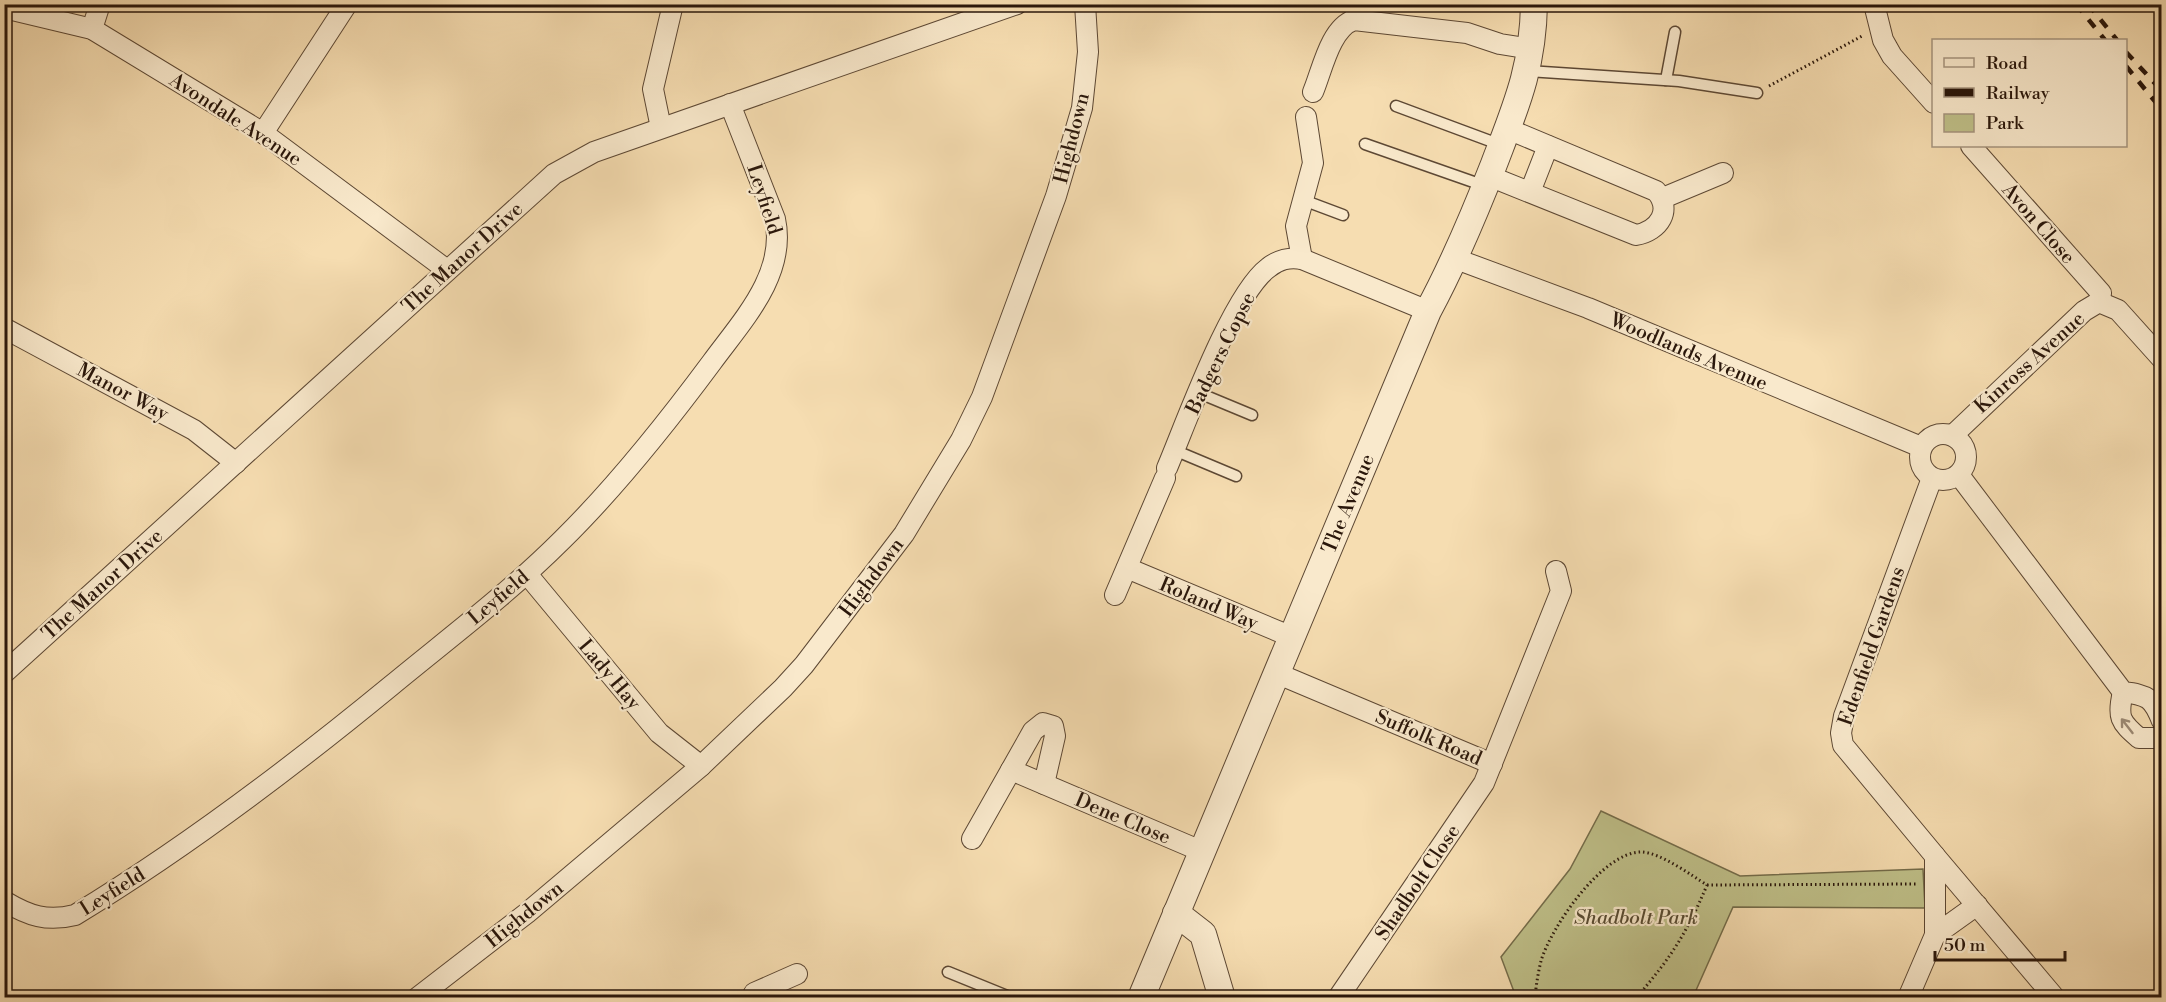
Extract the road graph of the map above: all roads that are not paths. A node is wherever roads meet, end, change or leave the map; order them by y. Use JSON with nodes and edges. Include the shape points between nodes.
{"nodes":[{"id":1,"x":100,"y":4,"type":"edge"},
{"id":2,"x":347,"y":4,"type":"edge"},
{"id":3,"x":673,"y":4,"type":"edge"},
{"id":4,"x":1017,"y":4,"type":"edge"},
{"id":5,"x":1085,"y":4,"type":"edge"},
{"id":6,"x":1874,"y":4,"type":"edge"},
{"id":7,"x":1535,"y":5,"type":"edge"},
{"id":8,"x":4,"y":8,"type":"edge"},
{"id":9,"x":1351,"y":12,"type":"edge"},
{"id":10,"x":92,"y":29,"type":"junction"},
{"id":11,"x":1675,"y":32,"type":"dead end"},
{"id":12,"x":1530,"y":60,"type":"junction"},
{"id":13,"x":1666,"y":81,"type":"junction"},
{"id":14,"x":1313,"y":92,"type":"dead end"},
{"id":15,"x":1757,"y":93,"type":"road end"},
{"id":16,"x":1932,"y":101,"type":"edge"},
{"id":17,"x":730,"y":104,"type":"junction"},
{"id":18,"x":1396,"y":106,"type":"dead end"},
{"id":19,"x":1306,"y":117,"type":"dead end"},
{"id":20,"x":661,"y":128,"type":"junction"},
{"id":21,"x":263,"y":133,"type":"junction"},
{"id":22,"x":1505,"y":137,"type":"junction"},
{"id":23,"x":1365,"y":144,"type":"dead end"},
{"id":24,"x":1548,"y":147,"type":"junction"},
{"id":25,"x":1972,"y":147,"type":"edge"},
{"id":26,"x":1723,"y":173,"type":"dead end"},
{"id":27,"x":1487,"y":181,"type":"junction"},
{"id":28,"x":1530,"y":192,"type":"junction"},
{"id":29,"x":1663,"y":198,"type":"junction"},
{"id":30,"x":1303,"y":200,"type":"junction"},
{"id":31,"x":1343,"y":215,"type":"dead end"},
{"id":32,"x":1302,"y":259,"type":"junction"},
{"id":33,"x":1456,"y":259,"type":"junction"},
{"id":34,"x":447,"y":270,"type":"junction"},
{"id":35,"x":2099,"y":302,"type":"junction"},
{"id":36,"x":1428,"y":311,"type":"junction"},
{"id":37,"x":4,"y":328,"type":"edge"},
{"id":38,"x":2162,"y":359,"type":"edge"},
{"id":39,"x":1199,"y":393,"type":"junction"},
{"id":40,"x":1252,"y":415,"type":"dead end"},
{"id":41,"x":1953,"y":435,"type":"junction"},
{"id":42,"x":1921,"y":447,"type":"junction"},
{"id":43,"x":1174,"y":450,"type":"junction"},
{"id":44,"x":236,"y":463,"type":"junction"},
{"id":45,"x":1236,"y":476,"type":"dead end"},
{"id":46,"x":1959,"y":476,"type":"junction"},
{"id":47,"x":1932,"y":478,"type":"junction"},
{"id":48,"x":1127,"y":568,"type":"junction"},
{"id":49,"x":1556,"y":572,"type":"dead end"},
{"id":50,"x":527,"y":573,"type":"junction"},
{"id":51,"x":1115,"y":595,"type":"dead end"},
{"id":52,"x":1292,"y":637,"type":"junction"},
{"id":53,"x":4,"y":673,"type":"edge"},
{"id":54,"x":1276,"y":673,"type":"junction"},
{"id":55,"x":2123,"y":692,"type":"junction"},
{"id":56,"x":2161,"y":731,"type":"edge"},
{"id":57,"x":1492,"y":764,"type":"junction"},
{"id":58,"x":701,"y":766,"type":"junction"},
{"id":59,"x":1011,"y":770,"type":"junction"},
{"id":60,"x":1044,"y":784,"type":"junction"},
{"id":61,"x":972,"y":839,"type":"dead end"},
{"id":62,"x":1201,"y":851,"type":"junction"},
{"id":63,"x":1935,"y":856,"type":"junction"},
{"id":64,"x":4,"y":902,"type":"edge"},
{"id":65,"x":1977,"y":905,"type":"junction"},
{"id":66,"x":1176,"y":914,"type":"junction"},
{"id":67,"x":1935,"y":935,"type":"junction"},
{"id":68,"x":948,"y":972,"type":"dead end"},
{"id":69,"x":797,"y":974,"type":"dead end"},
{"id":70,"x":417,"y":998,"type":"edge"},
{"id":71,"x":752,"y":998,"type":"edge"},
{"id":72,"x":1012,"y":998,"type":"edge"},
{"id":73,"x":1141,"y":998,"type":"edge"},
{"id":74,"x":1222,"y":998,"type":"edge"},
{"id":75,"x":1338,"y":998,"type":"edge"},
{"id":76,"x":1908,"y":998,"type":"edge"},
{"id":77,"x":2055,"y":998,"type":"edge"}],
"edges":[{"from":1,"to":10,"type":"street"},
{"from":2,"to":21,"type":"street"},
{"from":3,"to":20,"type":"street","via":[[654,89]]},
{"from":4,"to":17,"type":"street","name":"The Manor Drive"},
{"from":5,"to":58,"type":"street","name":"Highdown","via":[[1088,52],[1082,108],[1071,150],[1023,292],[961,440],[904,534],[804,665]]},
{"from":6,"to":16,"type":"street","via":[[1883,40],[1892,56]]},
{"from":7,"to":12,"type":"street","name":"The Avenue"},
{"from":8,"to":10,"type":"street","name":"Avondale Avenue"},
{"from":9,"to":12,"type":"street","via":[[1467,33]]},
{"from":9,"to":14,"type":"street","via":[[1336,35]]},
{"from":10,"to":21,"type":"street","name":"Avondale Avenue"},
{"from":11,"to":13,"type":"lane"},
{"from":12,"to":13,"type":"lane"},
{"from":12,"to":22,"type":"street","name":"The Avenue"},
{"from":13,"to":15,"type":"lane"},
{"from":17,"to":20,"type":"street","name":"The Manor Drive"},
{"from":17,"to":50,"type":"street","name":"Leyfield","via":[[775,219],[778,249],[771,271],[744,318],[645,449]]},
{"from":18,"to":22,"type":"lane"},
{"from":19,"to":30,"type":"street","via":[[1313,163]]},
{"from":20,"to":34,"type":"street","name":"The Manor Drive","via":[[575,161],[555,174]]},
{"from":21,"to":34,"type":"street","name":"Avondale Avenue"},
{"from":22,"to":24,"type":"street"},
{"from":22,"to":27,"type":"street","name":"The Avenue"},
{"from":23,"to":27,"type":"lane"},
{"from":24,"to":28,"type":"street"},
{"from":24,"to":29,"type":"street","via":[[1656,190]]},
{"from":25,"to":35,"type":"street","name":"Avon Close","via":[[2101,293]]},
{"from":26,"to":29,"type":"street"},
{"from":27,"to":28,"type":"street"},
{"from":27,"to":33,"type":"street","name":"The Avenue"},
{"from":28,"to":29,"type":"street","via":[[1636,235],[1659,225],[1665,210]]},
{"from":30,"to":31,"type":"lane"},
{"from":30,"to":32,"type":"street","via":[[1296,226]]},
{"from":32,"to":36,"type":"street"},
{"from":32,"to":39,"type":"street","name":"Badgers Copse","via":[[1279,261],[1257,279],[1236,312]]},
{"from":33,"to":36,"type":"street","name":"The Avenue"},
{"from":33,"to":42,"type":"street","name":"Woodlands Avenue","via":[[1588,309]]},
{"from":34,"to":44,"type":"street","name":"The Manor Drive"},
{"from":35,"to":38,"type":"street","name":"Kinross Avenue","via":[[2118,310]]},
{"from":35,"to":41,"type":"street","name":"Kinross Avenue","via":[[2084,311]]},
{"from":36,"to":52,"type":"street","name":"The Avenue"},
{"from":37,"to":44,"type":"street","name":"Manor Way","via":[[194,430]]},
{"from":39,"to":40,"type":"lane"},
{"from":39,"to":43,"type":"street","name":"Badgers Copse"},
{"from":41,"to":42,"type":"street","via":[[1940,433]]},
{"from":41,"to":46,"type":"street","via":[[1964,445],[1967,458]]},
{"from":42,"to":47,"type":"street","via":[[1923,470]]},
{"from":43,"to":45,"type":"lane"},
{"from":43,"to":48,"type":"street","name":"Badgers Copse"},
{"from":44,"to":53,"type":"street","name":"The Manor Drive"},
{"from":46,"to":47,"type":"street"},
{"from":46,"to":55,"type":"street"},
{"from":47,"to":63,"type":"street","name":"Edenfield Gardens","via":[[1840,733],[1843,745]]},
{"from":48,"to":51,"type":"street"},
{"from":48,"to":52,"type":"street","name":"Roland Way"},
{"from":49,"to":57,"type":"street","name":"Suffolk Road","via":[[1561,591]]},
{"from":50,"to":58,"type":"street","name":"Lady Hay","via":[[659,733]]},
{"from":50,"to":64,"type":"street","name":"Leyfield","via":[[318,746],[194,838],[75,915],[41,919]]},
{"from":52,"to":54,"type":"street","name":"The Avenue"},
{"from":54,"to":57,"type":"street","name":"Suffolk Road"},
{"from":54,"to":62,"type":"street","name":"The Avenue"},
{"from":55,"to":56,"type":"street","via":[[2142,694],[2155,703]]},
{"from":56,"to":55,"type":"street","one_way":true,"via":[[2139,738],[2125,726],[2119,711]]},
{"from":57,"to":75,"type":"street","name":"Shadbolt Close","via":[[1484,783]]},
{"from":58,"to":70,"type":"street","name":"Highdown","via":[[527,913]]},
{"from":59,"to":60,"type":"street","name":"Dene Close"},
{"from":59,"to":60,"type":"street","via":[[1033,730],[1039,724],[1049,724],[1055,736]]},
{"from":59,"to":61,"type":"street"},
{"from":60,"to":62,"type":"street","name":"Dene Close"},
{"from":62,"to":66,"type":"street","name":"The Avenue"},
{"from":63,"to":65,"type":"street","name":"Edenfield Gardens"},
{"from":63,"to":67,"type":"street"},
{"from":65,"to":67,"type":"street"},
{"from":65,"to":77,"type":"street","name":"Edenfield Gardens"},
{"from":66,"to":73,"type":"street","name":"The Avenue"},
{"from":66,"to":74,"type":"street","via":[[1203,934]]},
{"from":67,"to":76,"type":"street"},
{"from":68,"to":72,"type":"lane"},
{"from":69,"to":71,"type":"street","via":[[754,993]]}]}
